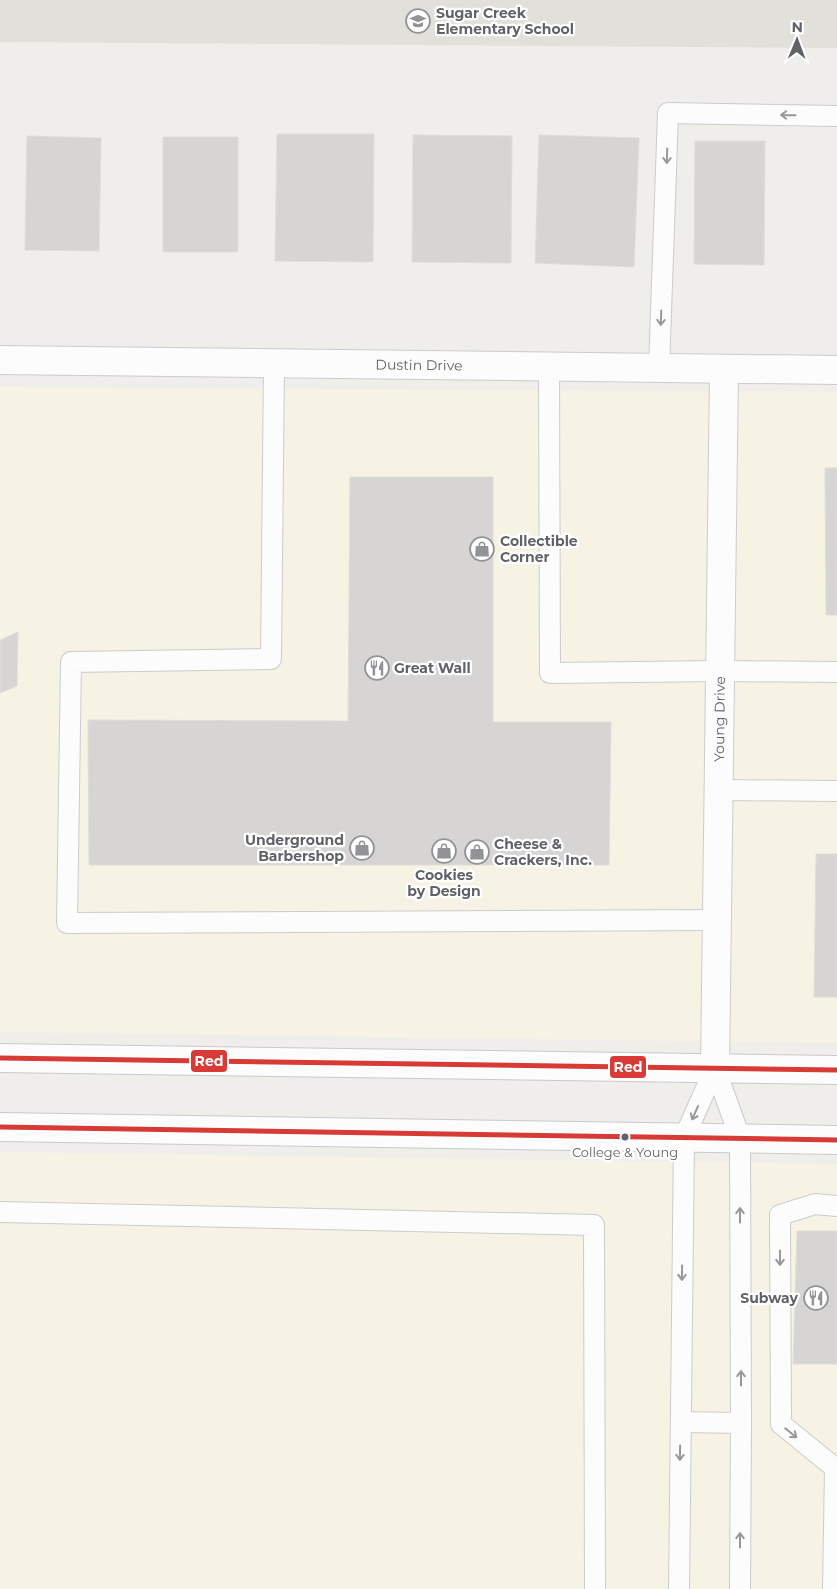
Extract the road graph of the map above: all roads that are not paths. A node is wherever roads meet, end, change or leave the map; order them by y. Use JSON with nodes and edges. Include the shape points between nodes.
{"nodes":[{"id":1,"x":837,"y":116,"type":"edge"},
{"id":2,"x":0,"y":360,"type":"edge"},
{"id":3,"x":274,"y":364,"type":"junction"},
{"id":4,"x":549,"y":367,"type":"junction"},
{"id":5,"x":659,"y":369,"type":"junction"},
{"id":6,"x":724,"y":370,"type":"junction"},
{"id":7,"x":837,"y":370,"type":"edge"},
{"id":8,"x":720,"y":671,"type":"junction"},
{"id":9,"x":837,"y":672,"type":"edge"},
{"id":10,"x":718,"y":790,"type":"junction"},
{"id":11,"x":837,"y":791,"type":"edge"},
{"id":12,"x":716,"y":920,"type":"junction"},
{"id":13,"x":0,"y":1058,"type":"edge"},
{"id":14,"x":715,"y":1068,"type":"junction"},
{"id":15,"x":837,"y":1070,"type":"edge"},
{"id":16,"x":0,"y":1127,"type":"edge"},
{"id":17,"x":684,"y":1138,"type":"junction"},
{"id":18,"x":740,"y":1138,"type":"junction"},
{"id":19,"x":837,"y":1140,"type":"edge"},
{"id":20,"x":837,"y":1206,"type":"edge"},
{"id":21,"x":0,"y":1212,"type":"edge"},
{"id":22,"x":681,"y":1422,"type":"junction"},
{"id":23,"x":741,"y":1423,"type":"junction"},
{"id":24,"x":595,"y":1589,"type":"edge"},
{"id":25,"x":679,"y":1589,"type":"edge"},
{"id":26,"x":740,"y":1589,"type":"edge"},
{"id":27,"x":833,"y":1589,"type":"edge"}],
"edges":[{"from":1,"to":5,"type":"lane","one_way":true,"via":[[668,113]]},
{"from":2,"to":3,"type":"main road","name":"Dustin Drive"},
{"from":3,"to":4,"type":"main road","name":"Dustin Drive"},
{"from":3,"to":12,"type":"lane","via":[[271,659],[71,662],[67,923]]},
{"from":4,"to":5,"type":"main road","name":"Dustin Drive"},
{"from":4,"to":8,"type":"lane","via":[[550,673]]},
{"from":5,"to":6,"type":"main road","name":"Dustin Drive"},
{"from":6,"to":7,"type":"main road","name":"Dustin Drive"},
{"from":6,"to":8,"type":"main road","name":"Young Drive"},
{"from":8,"to":9,"type":"lane"},
{"from":8,"to":10,"type":"main road","name":"Young Drive"},
{"from":10,"to":11,"type":"lane"},
{"from":10,"to":12,"type":"main road","name":"Young Drive"},
{"from":12,"to":14,"type":"main road","name":"Young Drive"},
{"from":13,"to":14,"type":"main road"},
{"from":14,"to":15,"type":"main road"},
{"from":14,"to":17,"type":"lane","one_way":true},
{"from":14,"to":18,"type":"lane"},
{"from":16,"to":17,"type":"main road"},
{"from":17,"to":18,"type":"main road"},
{"from":17,"to":22,"type":"lane","one_way":true},
{"from":18,"to":19,"type":"main road"},
{"from":23,"to":18,"type":"lane","one_way":true},
{"from":20,"to":27,"type":"lane","one_way":true,"via":[[815,1204],[780,1215],[781,1424],[835,1468]]},
{"from":21,"to":24,"type":"lane","via":[[594,1225]]},
{"from":22,"to":23,"type":"lane"},
{"from":22,"to":25,"type":"lane","one_way":true},
{"from":26,"to":23,"type":"lane","one_way":true}]}
